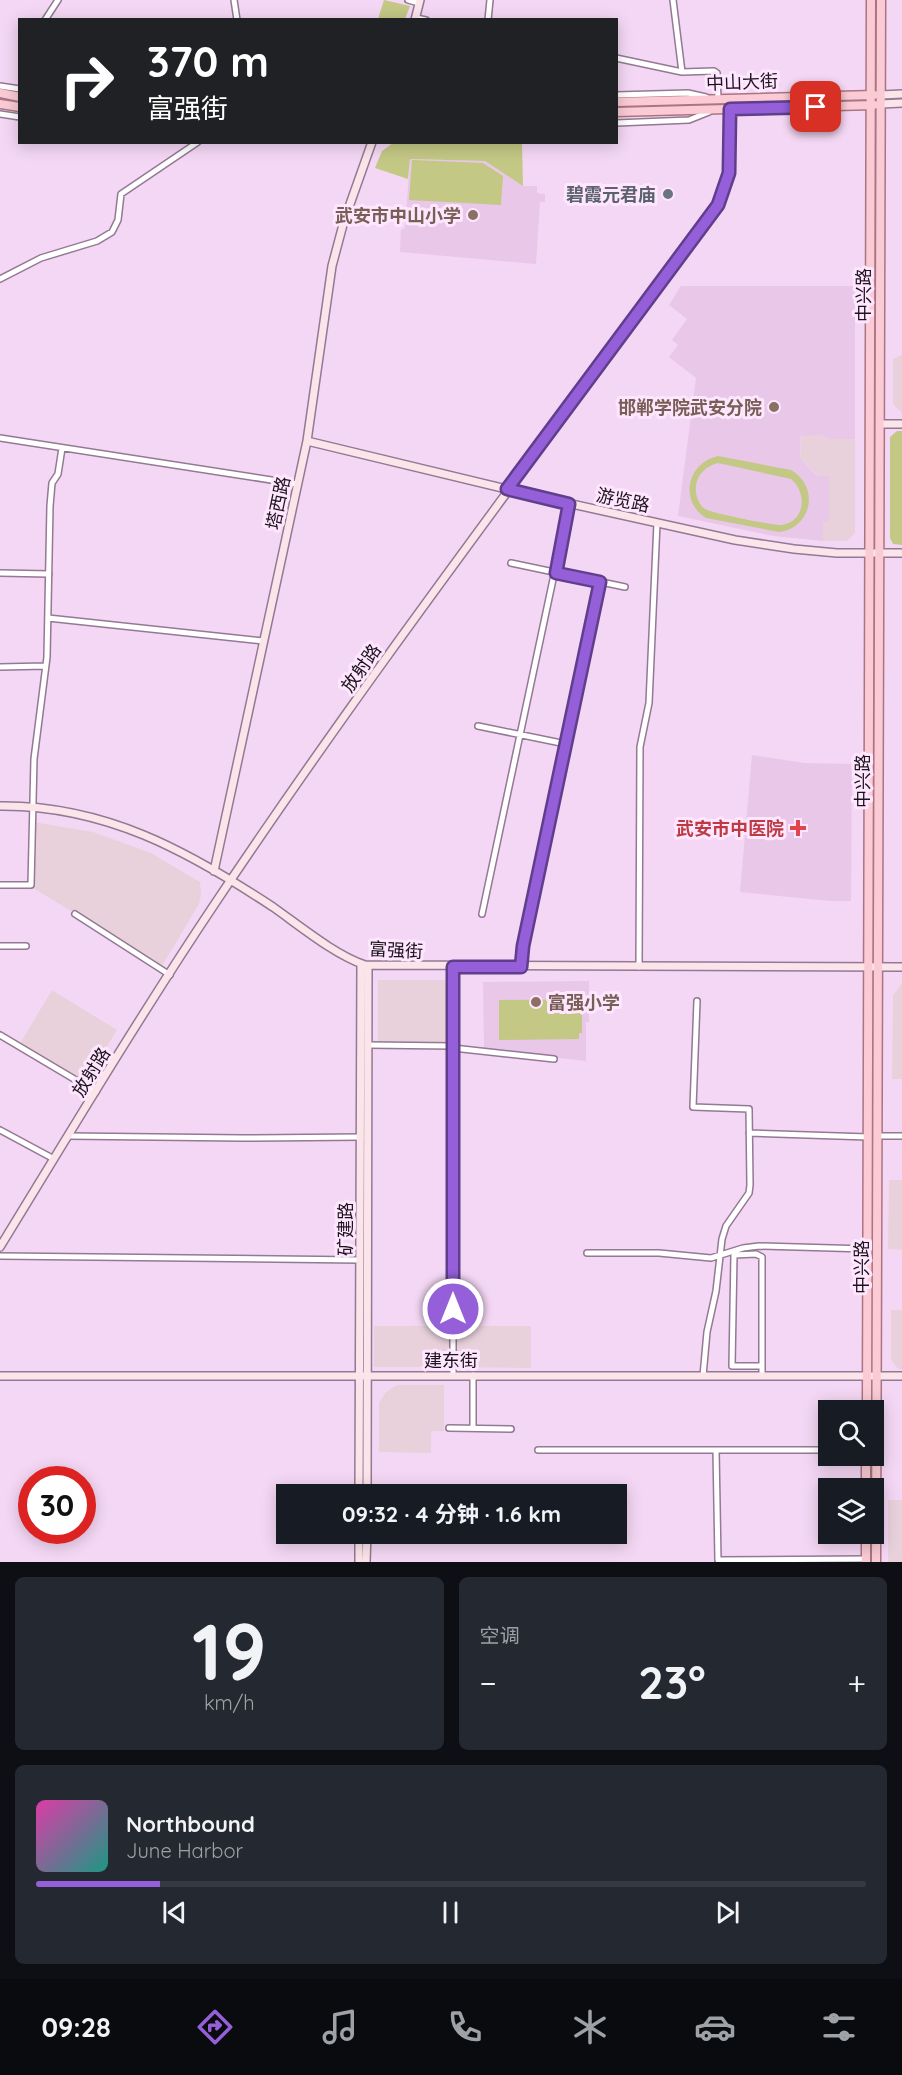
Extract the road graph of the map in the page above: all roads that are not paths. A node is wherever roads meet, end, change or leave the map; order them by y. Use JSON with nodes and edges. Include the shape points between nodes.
{"nodes":[{"id":1,"x":58,"y":0,"type":"edge"},
{"id":2,"x":234,"y":0,"type":"edge"},
{"id":3,"x":408,"y":0,"type":"edge"},
{"id":4,"x":490,"y":0,"type":"edge"},
{"id":5,"x":673,"y":0,"type":"edge"},
{"id":6,"x":871,"y":0,"type":"edge"},
{"id":7,"x":881,"y":0,"type":"edge"},
{"id":8,"x":419,"y":2,"type":"edge"},
{"id":9,"x":46,"y":18,"type":"edge"},
{"id":10,"x":237,"y":18,"type":"edge"},
{"id":11,"x":415,"y":18,"type":"edge"},
{"id":12,"x":488,"y":18,"type":"edge"},
{"id":13,"x":618,"y":57,"type":"edge"},
{"id":14,"x":682,"y":72,"type":"junction"},
{"id":15,"x":0,"y":86,"type":"edge"},
{"id":16,"x":18,"y":89,"type":"edge"},
{"id":17,"x":0,"y":93,"type":"edge"},
{"id":18,"x":902,"y":94,"type":"edge"},
{"id":19,"x":618,"y":95,"type":"edge"},
{"id":20,"x":18,"y":97,"type":"edge"},
{"id":21,"x":717,"y":100,"type":"junction"},
{"id":22,"x":871,"y":100,"type":"junction"},
{"id":23,"x":881,"y":100,"type":"junction"},
{"id":24,"x":618,"y":102,"type":"edge"},
{"id":25,"x":902,"y":103,"type":"edge"},
{"id":26,"x":0,"y":104,"type":"edge"},
{"id":27,"x":18,"y":107,"type":"edge"},
{"id":28,"x":730,"y":109,"type":"junction"},
{"id":29,"x":714,"y":110,"type":"junction"},
{"id":30,"x":618,"y":112,"type":"edge"},
{"id":31,"x":0,"y":114,"type":"edge"},
{"id":32,"x":18,"y":117,"type":"edge"},
{"id":33,"x":618,"y":123,"type":"edge"},
{"id":34,"x":195,"y":144,"type":"edge"},
{"id":35,"x":371,"y":144,"type":"edge"},
{"id":36,"x":0,"y":279,"type":"edge"},
{"id":37,"x":879,"y":424,"type":"junction"},
{"id":38,"x":902,"y":424,"type":"edge"},
{"id":39,"x":0,"y":438,"type":"edge"},
{"id":40,"x":307,"y":441,"type":"junction"},
{"id":41,"x":62,"y":448,"type":"junction"},
{"id":42,"x":297,"y":484,"type":"junction"},
{"id":43,"x":507,"y":489,"type":"junction"},
{"id":44,"x":569,"y":504,"type":"junction"},
{"id":45,"x":657,"y":523,"type":"junction"},
{"id":46,"x":902,"y":553,"type":"edge"},
{"id":47,"x":869,"y":554,"type":"junction"},
{"id":48,"x":879,"y":554,"type":"junction"},
{"id":49,"x":511,"y":563,"type":"dead end"},
{"id":50,"x":0,"y":573,"type":"edge"},
{"id":51,"x":556,"y":573,"type":"junction"},
{"id":52,"x":49,"y":574,"type":"junction"},
{"id":53,"x":600,"y":582,"type":"junction"},
{"id":54,"x":625,"y":587,"type":"dead end"},
{"id":55,"x":48,"y":618,"type":"junction"},
{"id":56,"x":263,"y":641,"type":"junction"},
{"id":57,"x":45,"y":666,"type":"junction"},
{"id":58,"x":0,"y":667,"type":"edge"},
{"id":59,"x":478,"y":726,"type":"dead end"},
{"id":60,"x":521,"y":735,"type":"junction"},
{"id":61,"x":566,"y":744,"type":"junction"},
{"id":62,"x":0,"y":806,"type":"edge"},
{"id":63,"x":32,"y":807,"type":"junction"},
{"id":64,"x":213,"y":871,"type":"junction"},
{"id":65,"x":231,"y":881,"type":"junction"},
{"id":66,"x":0,"y":885,"type":"edge"},
{"id":67,"x":75,"y":914,"type":"dead end"},
{"id":68,"x":482,"y":914,"type":"dead end"},
{"id":69,"x":0,"y":946,"type":"edge"},
{"id":70,"x":26,"y":946,"type":"dead end"},
{"id":71,"x":365,"y":965,"type":"junction"},
{"id":72,"x":453,"y":967,"type":"junction"},
{"id":73,"x":521,"y":967,"type":"junction"},
{"id":74,"x":639,"y":967,"type":"junction"},
{"id":75,"x":868,"y":967,"type":"junction"},
{"id":76,"x":878,"y":967,"type":"junction"},
{"id":77,"x":902,"y":967,"type":"edge"},
{"id":78,"x":170,"y":975,"type":"junction"},
{"id":79,"x":697,"y":1001,"type":"dead end"},
{"id":80,"x":0,"y":1035,"type":"edge"},
{"id":81,"x":368,"y":1045,"type":"junction"},
{"id":82,"x":453,"y":1047,"type":"junction"},
{"id":83,"x":554,"y":1059,"type":"dead end"},
{"id":84,"x":96,"y":1092,"type":"junction"},
{"id":85,"x":0,"y":1130,"type":"edge"},
{"id":86,"x":749,"y":1133,"type":"junction"},
{"id":87,"x":68,"y":1136,"type":"junction"},
{"id":88,"x":878,"y":1136,"type":"junction"},
{"id":89,"x":902,"y":1136,"type":"edge"},
{"id":90,"x":361,"y":1137,"type":"junction"},
{"id":91,"x":868,"y":1137,"type":"junction"},
{"id":92,"x":54,"y":1160,"type":"junction"},
{"id":93,"x":0,"y":1247,"type":"edge"},
{"id":94,"x":867,"y":1249,"type":"junction"},
{"id":95,"x":587,"y":1253,"type":"dead end"},
{"id":96,"x":720,"y":1255,"type":"junction"},
{"id":97,"x":0,"y":1256,"type":"edge"},
{"id":98,"x":360,"y":1260,"type":"junction"},
{"id":99,"x":762,"y":1366,"type":"junction"},
{"id":100,"x":364,"y":1375,"type":"junction"},
{"id":101,"x":0,"y":1376,"type":"edge"},
{"id":102,"x":453,"y":1376,"type":"junction"},
{"id":103,"x":473,"y":1376,"type":"junction"},
{"id":104,"x":703,"y":1376,"type":"junction"},
{"id":105,"x":762,"y":1376,"type":"junction"},
{"id":106,"x":867,"y":1376,"type":"junction"},
{"id":107,"x":877,"y":1376,"type":"junction"},
{"id":108,"x":902,"y":1376,"type":"edge"},
{"id":109,"x":867,"y":1400,"type":"edge"},
{"id":110,"x":448,"y":1428,"type":"dead end"},
{"id":111,"x":473,"y":1428,"type":"junction"},
{"id":112,"x":511,"y":1429,"type":"dead end"},
{"id":113,"x":538,"y":1450,"type":"dead end"},
{"id":114,"x":716,"y":1450,"type":"junction"},
{"id":115,"x":818,"y":1450,"type":"edge"},
{"id":116,"x":360,"y":1484,"type":"edge"},
{"id":117,"x":367,"y":1484,"type":"edge"},
{"id":118,"x":359,"y":1544,"type":"edge"},
{"id":119,"x":367,"y":1544,"type":"edge"},
{"id":120,"x":866,"y":1544,"type":"edge"},
{"id":121,"x":866,"y":1561,"type":"edge"},
{"id":122,"x":359,"y":1562,"type":"edge"},
{"id":123,"x":366,"y":1562,"type":"edge"},
{"id":124,"x":876,"y":1562,"type":"edge"}],
"edges":[{"from":1,"to":9,"type":"street"},
{"from":2,"to":10,"type":"street"},
{"from":3,"to":8,"type":"street"},
{"from":4,"to":12,"type":"street"},
{"from":5,"to":14,"type":"street"},
{"from":6,"to":22,"type":"main road","name":"中兴路"},
{"from":7,"to":23,"type":"main road","name":"中兴路"},
{"from":8,"to":11,"type":"street"},
{"from":13,"to":14,"type":"street"},
{"from":14,"to":21,"type":"street","via":[[716,72]]},
{"from":15,"to":16,"type":"street"},
{"from":17,"to":20,"type":"main road"},
{"from":18,"to":23,"type":"street","name":"中山大街"},
{"from":19,"to":21,"type":"street","via":[[688,93]]},
{"from":21,"to":22,"type":"main road","name":"中山大街"},
{"from":21,"to":24,"type":"main road","name":"中山大街"},
{"from":22,"to":23,"type":"main road","name":"中山大街"},
{"from":22,"to":28,"type":"main road","name":"中山大街"},
{"from":22,"to":47,"type":"main road","name":"中兴路"},
{"from":23,"to":25,"type":"street","name":"中山大街"},
{"from":23,"to":37,"type":"main road","name":"中兴路"},
{"from":26,"to":27,"type":"main road"},
{"from":28,"to":29,"type":"main road","name":"中山大街"},
{"from":28,"to":43,"type":"street","name":"放射路","via":[[729,173],[718,205]]},
{"from":29,"to":30,"type":"main road","name":"中山大街"},
{"from":29,"to":33,"type":"street","via":[[689,120]]},
{"from":31,"to":32,"type":"street"},
{"from":34,"to":36,"type":"street","via":[[121,194],[118,220],[112,232],[97,241],[41,258]]},
{"from":35,"to":40,"type":"street","name":"塔西路","via":[[332,266]]},
{"from":37,"to":38,"type":"street"},
{"from":37,"to":48,"type":"main road","name":"中兴路"},
{"from":39,"to":41,"type":"street"},
{"from":40,"to":42,"type":"street","name":"塔西路"},
{"from":40,"to":43,"type":"street","name":"游览路"},
{"from":41,"to":42,"type":"street"},
{"from":41,"to":52,"type":"street","via":[[58,474],[52,483]]},
{"from":42,"to":56,"type":"street","name":"塔西路"},
{"from":43,"to":44,"type":"street","name":"游览路"},
{"from":43,"to":65,"type":"street","name":"放射路"},
{"from":44,"to":45,"type":"street","name":"游览路"},
{"from":44,"to":51,"type":"street"},
{"from":45,"to":47,"type":"street","name":"游览路","via":[[795,549]]},
{"from":45,"to":74,"type":"street","via":[[649,703],[640,747]]},
{"from":46,"to":48,"type":"street","name":"游览路"},
{"from":47,"to":48,"type":"street","name":"游览路"},
{"from":47,"to":75,"type":"main road","name":"中兴路"},
{"from":48,"to":76,"type":"main road","name":"中兴路"},
{"from":49,"to":51,"type":"street"},
{"from":50,"to":52,"type":"street"},
{"from":51,"to":53,"type":"street"},
{"from":51,"to":60,"type":"street"},
{"from":52,"to":55,"type":"street"},
{"from":53,"to":54,"type":"street"},
{"from":53,"to":61,"type":"street"},
{"from":55,"to":56,"type":"street"},
{"from":55,"to":57,"type":"street"},
{"from":56,"to":64,"type":"street","name":"塔西路"},
{"from":57,"to":58,"type":"street"},
{"from":57,"to":63,"type":"street"},
{"from":59,"to":60,"type":"street"},
{"from":60,"to":61,"type":"street"},
{"from":60,"to":68,"type":"street"},
{"from":61,"to":73,"type":"street"},
{"from":62,"to":63,"type":"street","name":"富强街"},
{"from":63,"to":64,"type":"street","name":"富强街","via":[[125,826]]},
{"from":63,"to":66,"type":"street","via":[[31,885]]},
{"from":64,"to":65,"type":"street","name":"富强街"},
{"from":65,"to":71,"type":"street","name":"富强街"},
{"from":65,"to":78,"type":"street","name":"放射路"},
{"from":67,"to":78,"type":"street"},
{"from":69,"to":70,"type":"street"},
{"from":71,"to":72,"type":"street","name":"富强街"},
{"from":71,"to":81,"type":"street","name":"矿建路"},
{"from":71,"to":90,"type":"street","name":"矿建路"},
{"from":72,"to":73,"type":"street","name":"富强街"},
{"from":72,"to":82,"type":"street"},
{"from":73,"to":74,"type":"street","name":"富强街"},
{"from":74,"to":75,"type":"street","name":"富强街"},
{"from":75,"to":76,"type":"street","name":"富强街"},
{"from":75,"to":91,"type":"main road","name":"中兴路"},
{"from":76,"to":77,"type":"street","name":"富强街"},
{"from":76,"to":88,"type":"main road","name":"中兴路"},
{"from":78,"to":84,"type":"street","name":"放射路"},
{"from":79,"to":86,"type":"street","via":[[693,1107],[749,1109]]},
{"from":80,"to":84,"type":"street"},
{"from":81,"to":82,"type":"street"},
{"from":81,"to":100,"type":"street","name":"矿建路"},
{"from":82,"to":83,"type":"street"},
{"from":82,"to":102,"type":"street"},
{"from":84,"to":87,"type":"street","name":"放射路"},
{"from":85,"to":92,"type":"street"},
{"from":86,"to":91,"type":"street"},
{"from":86,"to":96,"type":"street","via":[[748,1193],[726,1226]]},
{"from":87,"to":90,"type":"street"},
{"from":87,"to":92,"type":"street","name":"放射路"},
{"from":88,"to":89,"type":"street"},
{"from":88,"to":107,"type":"main road","name":"中兴路"},
{"from":90,"to":98,"type":"street","name":"矿建路"},
{"from":91,"to":94,"type":"main road","name":"中兴路"},
{"from":92,"to":93,"type":"street","name":"放射路"},
{"from":94,"to":96,"type":"street","via":[[759,1246]]},
{"from":94,"to":106,"type":"main road","name":"中兴路"},
{"from":95,"to":96,"type":"street","via":[[659,1253],[705,1258]]},
{"from":96,"to":104,"type":"street"},
{"from":97,"to":98,"type":"street"},
{"from":98,"to":100,"type":"street","name":"矿建路"},
{"from":99,"to":99,"type":"street","via":[[762,1257],[734,1255],[732,1366]]},
{"from":99,"to":105,"type":"street"},
{"from":100,"to":101,"type":"street","name":"建东街"},
{"from":100,"to":102,"type":"street","name":"建东街"},
{"from":100,"to":116,"type":"street","name":"矿建路"},
{"from":100,"to":117,"type":"street","name":"矿建路"},
{"from":102,"to":103,"type":"street","name":"建东街"},
{"from":103,"to":104,"type":"street","name":"建东街"},
{"from":103,"to":111,"type":"street"},
{"from":104,"to":105,"type":"street","name":"建东街"},
{"from":105,"to":106,"type":"street","name":"建东街"},
{"from":106,"to":107,"type":"street","name":"建东街"},
{"from":106,"to":109,"type":"main road","name":"中兴路"},
{"from":107,"to":108,"type":"street","name":"建东街"},
{"from":107,"to":124,"type":"main road","name":"中兴路"},
{"from":110,"to":111,"type":"street"},
{"from":111,"to":112,"type":"street"},
{"from":113,"to":114,"type":"street"},
{"from":114,"to":115,"type":"street"},
{"from":114,"to":121,"type":"street","via":[[718,1560]]},
{"from":118,"to":122,"type":"street"},
{"from":119,"to":123,"type":"street"},
{"from":120,"to":121,"type":"main road"}]}
